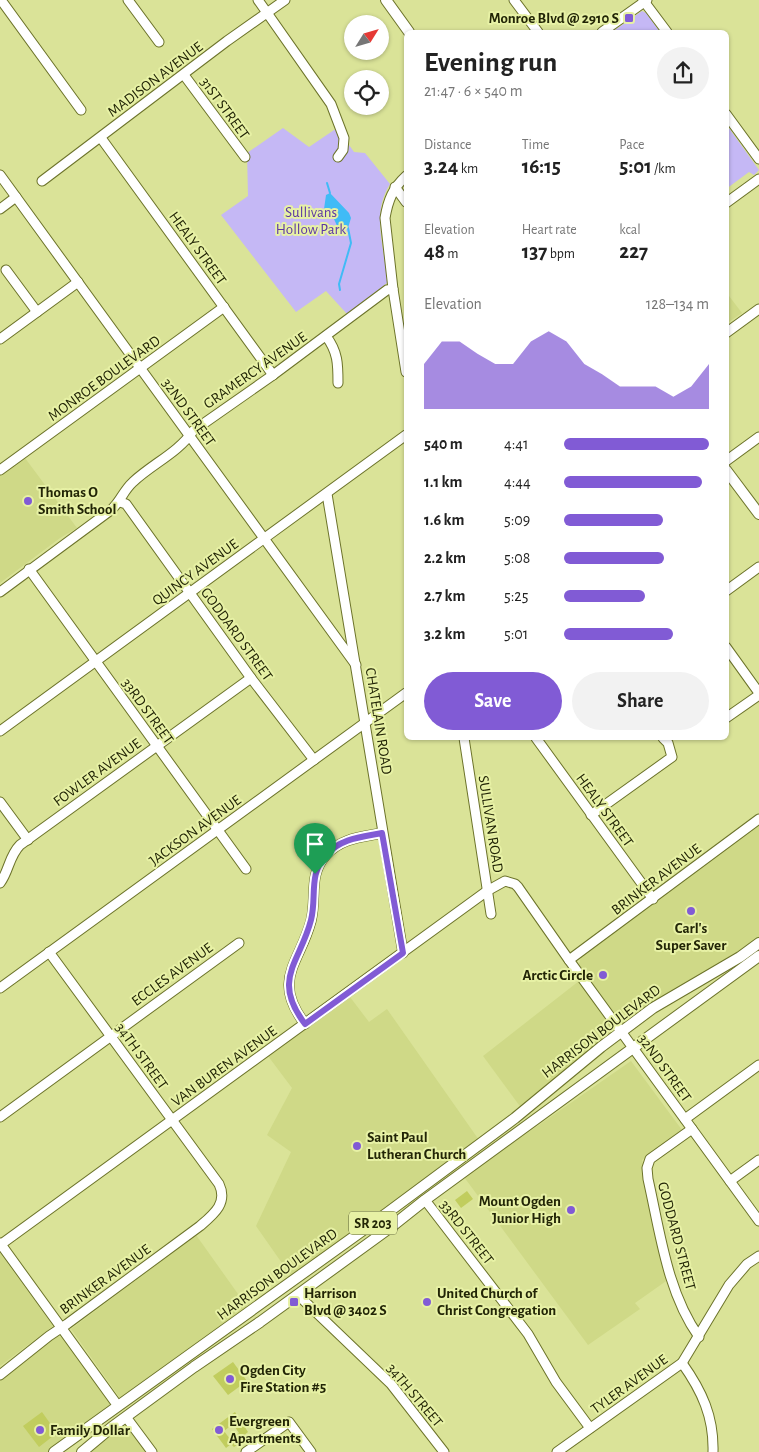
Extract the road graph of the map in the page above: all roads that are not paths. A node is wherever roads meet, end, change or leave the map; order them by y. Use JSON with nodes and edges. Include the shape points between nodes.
{"nodes":[{"id":1,"x":1,"y":0,"type":"edge"},
{"id":2,"x":128,"y":0,"type":"edge"},
{"id":3,"x":258,"y":0,"type":"edge"},
{"id":4,"x":285,"y":0,"type":"edge"},
{"id":5,"x":386,"y":0,"type":"edge"},
{"id":6,"x":514,"y":0,"type":"edge"},
{"id":7,"x":645,"y":1,"type":"edge"},
{"id":8,"x":267,"y":12,"type":"junction"},
{"id":9,"x":408,"y":30,"type":"edge"},
{"id":10,"x":536,"y":30,"type":"edge"},
{"id":11,"x":605,"y":30,"type":"edge"},
{"id":12,"x":666,"y":30,"type":"edge"},
{"id":13,"x":159,"y":42,"type":"dead end"},
{"id":14,"x":184,"y":75,"type":"junction"},
{"id":15,"x":81,"y":110,"type":"dead end"},
{"id":16,"x":729,"y":118,"type":"edge"},
{"id":17,"x":101,"y":138,"type":"junction"},
{"id":18,"x":244,"y":157,"type":"dead end"},
{"id":19,"x":338,"y":157,"type":"dead end"},
{"id":20,"x":759,"y":159,"type":"edge"},
{"id":21,"x":0,"y":175,"type":"edge"},
{"id":22,"x":404,"y":178,"type":"edge"},
{"id":23,"x":759,"y":179,"type":"edge"},
{"id":24,"x":42,"y":181,"type":"dead end"},
{"id":25,"x":395,"y":186,"type":"junction"},
{"id":26,"x":16,"y":197,"type":"junction"},
{"id":27,"x":404,"y":199,"type":"edge"},
{"id":28,"x":729,"y":201,"type":"edge"},
{"id":29,"x":0,"y":209,"type":"edge"},
{"id":30,"x":6,"y":270,"type":"dead end"},
{"id":31,"x":78,"y":282,"type":"junction"},
{"id":32,"x":393,"y":289,"type":"junction"},
{"id":33,"x":224,"y":307,"type":"junction"},
{"id":34,"x":759,"y":309,"type":"edge"},
{"id":35,"x":37,"y":312,"type":"junction"},
{"id":36,"x":729,"y":331,"type":"edge"},
{"id":37,"x":326,"y":336,"type":"junction"},
{"id":38,"x":0,"y":339,"type":"edge"},
{"id":39,"x":404,"y":359,"type":"edge"},
{"id":40,"x":141,"y":368,"type":"junction"},
{"id":41,"x":273,"y":375,"type":"junction"},
{"id":42,"x":338,"y":383,"type":"dead end"},
{"id":43,"x":190,"y":436,"type":"junction"},
{"id":44,"x":404,"y":437,"type":"edge"},
{"id":45,"x":759,"y":437,"type":"edge"},
{"id":46,"x":729,"y":459,"type":"edge"},
{"id":47,"x":0,"y":470,"type":"edge"},
{"id":48,"x":729,"y":474,"type":"edge"},
{"id":49,"x":327,"y":494,"type":"junction"},
{"id":50,"x":120,"y":502,"type":"junction"},
{"id":51,"x":759,"y":514,"type":"edge"},
{"id":52,"x":264,"y":538,"type":"junction"},
{"id":53,"x":759,"y":567,"type":"edge"},
{"id":54,"x":29,"y":570,"type":"junction"},
{"id":55,"x":729,"y":589,"type":"edge"},
{"id":56,"x":0,"y":592,"type":"edge"},
{"id":57,"x":190,"y":593,"type":"junction"},
{"id":58,"x":729,"y":651,"type":"edge"},
{"id":59,"x":95,"y":662,"type":"junction"},
{"id":60,"x":356,"y":665,"type":"junction"},
{"id":61,"x":251,"y":678,"type":"junction"},
{"id":62,"x":404,"y":694,"type":"edge"},
{"id":63,"x":759,"y":694,"type":"edge"},
{"id":64,"x":729,"y":716,"type":"edge"},
{"id":65,"x":365,"y":723,"type":"junction"},
{"id":66,"x":0,"y":731,"type":"edge"},
{"id":67,"x":464,"y":740,"type":"edge"},
{"id":68,"x":537,"y":740,"type":"edge"},
{"id":69,"x":665,"y":740,"type":"edge"},
{"id":70,"x":156,"y":746,"type":"junction"},
{"id":71,"x":314,"y":760,"type":"junction"},
{"id":72,"x":0,"y":802,"type":"edge"},
{"id":73,"x":592,"y":815,"type":"junction"},
{"id":74,"x":759,"y":819,"type":"edge"},
{"id":75,"x":218,"y":830,"type":"junction"},
{"id":76,"x":382,"y":833,"type":"junction"},
{"id":77,"x":28,"y":840,"type":"junction"},
{"id":78,"x":246,"y":869,"type":"dead end"},
{"id":79,"x":0,"y":883,"type":"edge"},
{"id":80,"x":487,"y":891,"type":"junction"},
{"id":81,"x":653,"y":899,"type":"junction"},
{"id":82,"x":491,"y":914,"type":"dead end"},
{"id":83,"x":239,"y":943,"type":"dead end"},
{"id":84,"x":759,"y":943,"type":"edge"},
{"id":85,"x":50,"y":952,"type":"junction"},
{"id":86,"x":403,"y":953,"type":"junction"},
{"id":87,"x":759,"y":956,"type":"edge"},
{"id":88,"x":569,"y":960,"type":"junction"},
{"id":89,"x":0,"y":988,"type":"edge"},
{"id":90,"x":305,"y":1024,"type":"junction"},
{"id":91,"x":621,"y":1031,"type":"junction"},
{"id":92,"x":110,"y":1036,"type":"junction"},
{"id":93,"x":634,"y":1048,"type":"junction"},
{"id":94,"x":759,"y":1065,"type":"edge"},
{"id":95,"x":0,"y":1117,"type":"edge"},
{"id":96,"x":685,"y":1119,"type":"junction"},
{"id":97,"x":171,"y":1120,"type":"junction"},
{"id":98,"x":692,"y":1129,"type":"junction"},
{"id":99,"x":759,"y":1160,"type":"edge"},
{"id":100,"x":730,"y":1181,"type":"junction"},
{"id":101,"x":425,"y":1200,"type":"junction"},
{"id":102,"x":222,"y":1202,"type":"joint"},
{"id":103,"x":759,"y":1221,"type":"edge"},
{"id":104,"x":0,"y":1244,"type":"edge"},
{"id":105,"x":759,"y":1256,"type":"edge"},
{"id":106,"x":298,"y":1295,"type":"junction"},
{"id":107,"x":61,"y":1328,"type":"junction"},
{"id":108,"x":699,"y":1338,"type":"junction"},
{"id":109,"x":682,"y":1363,"type":"junction"},
{"id":110,"x":0,"y":1375,"type":"edge"},
{"id":111,"x":118,"y":1406,"type":"junction"},
{"id":112,"x":126,"y":1416,"type":"junction"},
{"id":113,"x":590,"y":1428,"type":"junction"},
{"id":114,"x":54,"y":1452,"type":"edge"},
{"id":115,"x":82,"y":1452,"type":"edge"},
{"id":116,"x":152,"y":1452,"type":"edge"},
{"id":117,"x":246,"y":1452,"type":"edge"},
{"id":118,"x":311,"y":1452,"type":"edge"},
{"id":119,"x":444,"y":1452,"type":"edge"},
{"id":120,"x":557,"y":1452,"type":"edge"},
{"id":121,"x":713,"y":1452,"type":"edge"}],
"edges":[{"from":1,"to":15,"type":"street"},
{"from":2,"to":13,"type":"street"},
{"from":3,"to":8,"type":"street"},
{"from":4,"to":8,"type":"street","name":"MADISON AVENUE"},
{"from":5,"to":9,"type":"main road"},
{"from":6,"to":10,"type":"street"},
{"from":7,"to":11,"type":"street"},
{"from":7,"to":12,"type":"street"},
{"from":8,"to":14,"type":"street","name":"MADISON AVENUE"},
{"from":8,"to":19,"type":"street","via":[[331,104],[344,138],[343,150]]},
{"from":14,"to":17,"type":"street","name":"MADISON AVENUE"},
{"from":14,"to":18,"type":"street","name":"31ST STREET"},
{"from":16,"to":20,"type":"street"},
{"from":17,"to":24,"type":"street","name":"MADISON AVENUE"},
{"from":17,"to":33,"type":"street","name":"HEALY STREET"},
{"from":21,"to":26,"type":"street","name":"32ND STREET"},
{"from":22,"to":25,"type":"street"},
{"from":23,"to":28,"type":"street"},
{"from":25,"to":27,"type":"street"},
{"from":25,"to":32,"type":"street","via":[[387,207],[386,230]]},
{"from":26,"to":29,"type":"street"},
{"from":26,"to":31,"type":"street","name":"32ND STREET"},
{"from":30,"to":35,"type":"street"},
{"from":31,"to":35,"type":"street"},
{"from":31,"to":40,"type":"street","name":"32ND STREET"},
{"from":32,"to":37,"type":"street","name":"GRAMERCY AVENUE","via":[[387,290]]},
{"from":32,"to":39,"type":"street"},
{"from":33,"to":40,"type":"street","name":"MONROE BOULEVARD"},
{"from":33,"to":41,"type":"street","name":"HEALY STREET"},
{"from":34,"to":36,"type":"street"},
{"from":35,"to":38,"type":"street"},
{"from":37,"to":41,"type":"street","name":"GRAMERCY AVENUE"},
{"from":37,"to":42,"type":"street","via":[[338,356]]},
{"from":40,"to":43,"type":"street","name":"32ND STREET"},
{"from":40,"to":47,"type":"street","name":"MONROE BOULEVARD"},
{"from":41,"to":43,"type":"street","name":"GRAMERCY AVENUE"},
{"from":43,"to":50,"type":"street","name":"GRAMERCY AVENUE","via":[[134,480]]},
{"from":43,"to":52,"type":"street","name":"32ND STREET"},
{"from":44,"to":49,"type":"street","name":"QUINCY AVENUE"},
{"from":45,"to":46,"type":"street"},
{"from":48,"to":51,"type":"main road"},
{"from":49,"to":52,"type":"street","name":"QUINCY AVENUE"},
{"from":49,"to":60,"type":"street","name":"CHATELAIN ROAD"},
{"from":50,"to":54,"type":"street","name":"GRAMERCY AVENUE"},
{"from":50,"to":57,"type":"street","name":"GODDARD STREET","via":[[126,504]]},
{"from":52,"to":57,"type":"street","name":"QUINCY AVENUE"},
{"from":52,"to":60,"type":"street","name":"32ND STREET"},
{"from":53,"to":55,"type":"street"},
{"from":54,"to":56,"type":"street","name":"GRAMERCY AVENUE"},
{"from":54,"to":59,"type":"street","name":"33RD STREET"},
{"from":57,"to":59,"type":"street","name":"QUINCY AVENUE"},
{"from":57,"to":61,"type":"street","name":"GODDARD STREET"},
{"from":58,"to":63,"type":"street"},
{"from":59,"to":66,"type":"street","name":"QUINCY AVENUE"},
{"from":59,"to":70,"type":"street","name":"33RD STREET"},
{"from":60,"to":65,"type":"street","name":"CHATELAIN ROAD"},
{"from":61,"to":70,"type":"street","name":"FOWLER AVENUE"},
{"from":61,"to":71,"type":"street","name":"GODDARD STREET"},
{"from":62,"to":65,"type":"street","name":"JACKSON AVENUE"},
{"from":63,"to":64,"type":"street"},
{"from":65,"to":71,"type":"street","name":"JACKSON AVENUE"},
{"from":65,"to":76,"type":"street","name":"CHATELAIN ROAD"},
{"from":67,"to":80,"type":"street","name":"SULLIVAN ROAD"},
{"from":68,"to":73,"type":"street","name":"HEALY STREET"},
{"from":69,"to":73,"type":"street","via":[[672,757]]},
{"from":70,"to":75,"type":"street","name":"33RD STREET"},
{"from":70,"to":77,"type":"street","name":"FOWLER AVENUE"},
{"from":71,"to":75,"type":"street","name":"JACKSON AVENUE"},
{"from":72,"to":77,"type":"street"},
{"from":73,"to":81,"type":"street","name":"HEALY STREET"},
{"from":74,"to":81,"type":"street","name":"BRINKER AVENUE"},
{"from":75,"to":78,"type":"street","name":"33RD STREET"},
{"from":75,"to":85,"type":"street","name":"JACKSON AVENUE"},
{"from":76,"to":86,"type":"street","name":"CHATELAIN ROAD"},
{"from":76,"to":90,"type":"street","via":[[340,843],[317,867],[312,887],[311,921],[293,961],[289,980],[291,998]]},
{"from":77,"to":79,"type":"street","name":"FOWLER AVENUE","via":[[13,854]]},
{"from":80,"to":82,"type":"street","name":"SULLIVAN ROAD"},
{"from":80,"to":86,"type":"street","name":"VAN BUREN AVENUE"},
{"from":80,"to":88,"type":"street","name":"32ND STREET","via":[[505,881],[515,884]]},
{"from":81,"to":88,"type":"street","name":"BRINKER AVENUE"},
{"from":83,"to":92,"type":"street","name":"ECCLES AVENUE"},
{"from":84,"to":91,"type":"main road","name":"HARRISON BOULEVARD","number":"SR 203","via":[[669,997]]},
{"from":85,"to":89,"type":"street","name":"JACKSON AVENUE"},
{"from":85,"to":92,"type":"street","name":"34TH STREET"},
{"from":86,"to":90,"type":"street","name":"VAN BUREN AVENUE"},
{"from":87,"to":93,"type":"main road","name":"HARRISON BOULEVARD","number":"SR 203"},
{"from":88,"to":91,"type":"street","name":"32ND STREET"},
{"from":90,"to":97,"type":"street","name":"VAN BUREN AVENUE"},
{"from":91,"to":93,"type":"street","name":"32ND STREET"},
{"from":91,"to":111,"type":"main road","name":"HARRISON BOULEVARD","number":"SR 203","via":[[515,1118]]},
{"from":92,"to":95,"type":"street","name":"ECCLES AVENUE"},
{"from":92,"to":97,"type":"street","name":"34TH STREET"},
{"from":93,"to":96,"type":"street","name":"32ND STREET"},
{"from":93,"to":101,"type":"main road","name":"HARRISON BOULEVARD","number":"SR 203"},
{"from":94,"to":96,"type":"street"},
{"from":96,"to":98,"type":"street","name":"32ND STREET"},
{"from":97,"to":102,"type":"street","name":"34TH STREET","via":[[219,1184]]},
{"from":97,"to":104,"type":"street","name":"VAN BUREN AVENUE"},
{"from":98,"to":100,"type":"street","name":"32ND STREET"},
{"from":98,"to":108,"type":"street","name":"GODDARD STREET","via":[[650,1159],[647,1168],[670,1276],[690,1325]]},
{"from":99,"to":100,"type":"street"},
{"from":100,"to":103,"type":"street","name":"32ND STREET"},
{"from":101,"to":106,"type":"main road","name":"HARRISON BOULEVARD","number":"SR 203"},
{"from":101,"to":113,"type":"street","name":"33RD STREET","via":[[528,1334],[556,1382]]},
{"from":102,"to":107,"type":"street","name":"BRINKER AVENUE","via":[[200,1226]]},
{"from":104,"to":107,"type":"street"},
{"from":105,"to":108,"type":"street","name":"TYLER AVENUE","via":[[747,1264],[729,1285]]},
{"from":106,"to":112,"type":"main road","name":"HARRISON BOULEVARD","number":"SR 203"},
{"from":106,"to":119,"type":"street","name":"34TH STREET","via":[[391,1384]]},
{"from":107,"to":110,"type":"street","name":"BRINKER AVENUE"},
{"from":107,"to":111,"type":"street"},
{"from":108,"to":109,"type":"street","name":"TYLER AVENUE"},
{"from":109,"to":113,"type":"street","name":"TYLER AVENUE"},
{"from":109,"to":121,"type":"street","via":[[703,1395],[709,1411]]},
{"from":111,"to":114,"type":"main road","name":"HARRISON BOULEVARD","number":"SR 203"},
{"from":112,"to":115,"type":"main road","name":"HARRISON BOULEVARD","number":"SR 203"},
{"from":112,"to":116,"type":"street"},
{"from":113,"to":120,"type":"street","name":"TYLER AVENUE"},
{"from":117,"to":118,"type":"street","via":[[289,1422]]}]}
